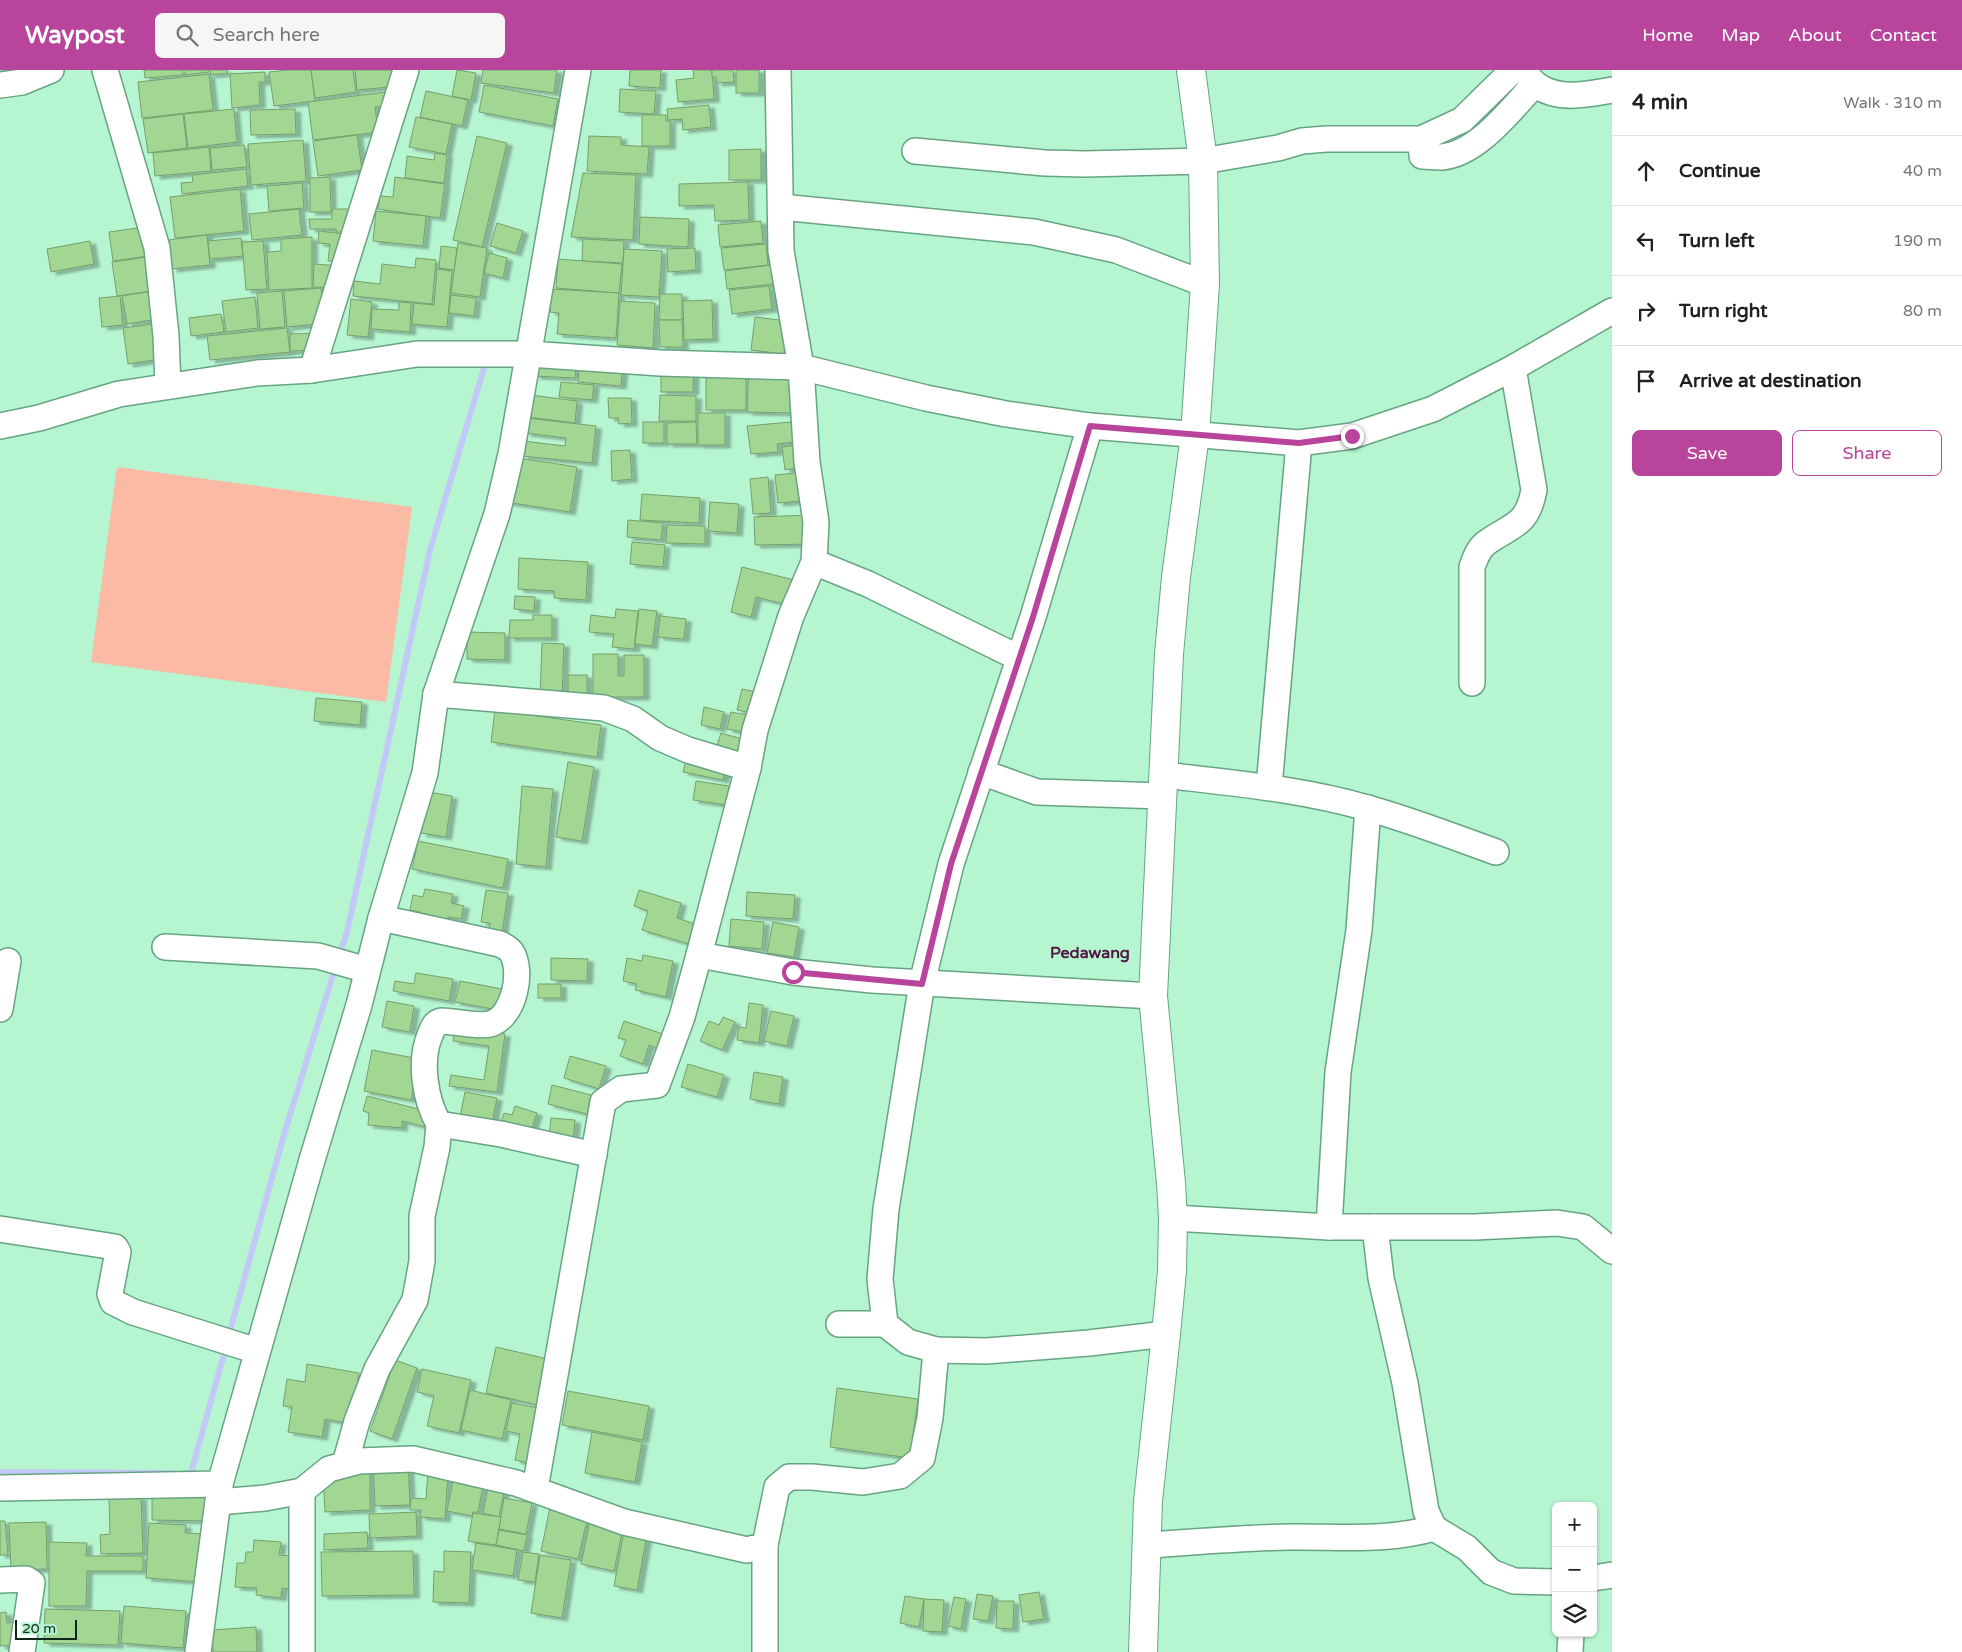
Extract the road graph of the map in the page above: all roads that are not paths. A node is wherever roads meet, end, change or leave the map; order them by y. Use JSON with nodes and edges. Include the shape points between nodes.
{"nodes":[{"id":1,"x":50,"y":70,"type":"edge"},
{"id":2,"x":105,"y":70,"type":"edge"},
{"id":3,"x":406,"y":70,"type":"edge"},
{"id":4,"x":578,"y":70,"type":"edge"},
{"id":5,"x":778,"y":70,"type":"edge"},
{"id":6,"x":1191,"y":70,"type":"edge"},
{"id":7,"x":1513,"y":70,"type":"edge"},
{"id":8,"x":1529,"y":77,"type":"edge"},
{"id":9,"x":0,"y":85,"type":"edge"},
{"id":10,"x":1612,"y":90,"type":"edge"},
{"id":11,"x":1421,"y":148,"type":"junction"},
{"id":12,"x":915,"y":151,"type":"dead end"},
{"id":13,"x":1203,"y":161,"type":"junction"},
{"id":14,"x":781,"y":207,"type":"junction"},
{"id":15,"x":1205,"y":284,"type":"junction"},
{"id":16,"x":1612,"y":311,"type":"edge"},
{"id":17,"x":529,"y":354,"type":"junction"},
{"id":18,"x":801,"y":367,"type":"junction"},
{"id":19,"x":1513,"y":368,"type":"junction"},
{"id":20,"x":312,"y":370,"type":"junction"},
{"id":21,"x":168,"y":386,"type":"junction"},
{"id":22,"x":0,"y":426,"type":"edge"},
{"id":23,"x":1090,"y":426,"type":"junction"},
{"id":24,"x":1195,"y":435,"type":"junction"},
{"id":25,"x":1299,"y":443,"type":"junction"},
{"id":26,"x":814,"y":562,"type":"junction"},
{"id":27,"x":1019,"y":658,"type":"junction"},
{"id":28,"x":1472,"y":683,"type":"dead end"},
{"id":29,"x":436,"y":694,"type":"junction"},
{"id":30,"x":748,"y":768,"type":"junction"},
{"id":31,"x":982,"y":772,"type":"junction"},
{"id":32,"x":1164,"y":785,"type":"junction"},
{"id":33,"x":1269,"y":787,"type":"junction"},
{"id":34,"x":1368,"y":808,"type":"junction"},
{"id":35,"x":1496,"y":852,"type":"dead end"},
{"id":36,"x":381,"y":918,"type":"junction"},
{"id":37,"x":164,"y":948,"type":"dead end"},
{"id":38,"x":699,"y":955,"type":"junction"},
{"id":39,"x":8,"y":961,"type":"dead end"},
{"id":40,"x":360,"y":968,"type":"junction"},
{"id":41,"x":922,"y":984,"type":"junction"},
{"id":42,"x":1153,"y":996,"type":"junction"},
{"id":43,"x":0,"y":1009,"type":"edge"},
{"id":44,"x":439,"y":1124,"type":"junction"},
{"id":45,"x":594,"y":1155,"type":"junction"},
{"id":46,"x":1173,"y":1218,"type":"junction"},
{"id":47,"x":1329,"y":1227,"type":"junction"},
{"id":48,"x":1374,"y":1227,"type":"junction"},
{"id":49,"x":0,"y":1229,"type":"edge"},
{"id":50,"x":1612,"y":1252,"type":"edge"},
{"id":51,"x":839,"y":1324,"type":"dead end"},
{"id":52,"x":886,"y":1324,"type":"junction"},
{"id":53,"x":1166,"y":1334,"type":"junction"},
{"id":54,"x":249,"y":1348,"type":"junction"},
{"id":55,"x":936,"y":1350,"type":"junction"},
{"id":56,"x":345,"y":1464,"type":"junction"},
{"id":57,"x":0,"y":1488,"type":"edge"},
{"id":58,"x":535,"y":1489,"type":"junction"},
{"id":59,"x":302,"y":1491,"type":"junction"},
{"id":60,"x":219,"y":1493,"type":"junction"},
{"id":61,"x":1434,"y":1528,"type":"junction"},
{"id":62,"x":1147,"y":1545,"type":"junction"},
{"id":63,"x":765,"y":1546,"type":"junction"},
{"id":64,"x":1612,"y":1575,"type":"edge"},
{"id":65,"x":1597,"y":1577,"type":"edge"},
{"id":66,"x":0,"y":1580,"type":"edge"},
{"id":67,"x":1552,"y":1582,"type":"edge"},
{"id":68,"x":1571,"y":1637,"type":"edge"},
{"id":69,"x":22,"y":1652,"type":"edge"},
{"id":70,"x":198,"y":1652,"type":"edge"},
{"id":71,"x":302,"y":1652,"type":"edge"},
{"id":72,"x":765,"y":1652,"type":"edge"},
{"id":73,"x":1143,"y":1652,"type":"edge"},
{"id":74,"x":1570,"y":1652,"type":"edge"}],
"edges":[{"from":1,"to":9,"type":"street","via":[[22,82]]},
{"from":2,"to":21,"type":"street","via":[[157,248]]},
{"from":3,"to":20,"type":"street"},
{"from":4,"to":17,"type":"street"},
{"from":5,"to":14,"type":"street"},
{"from":6,"to":13,"type":"street"},
{"from":7,"to":11,"type":"street","via":[[1462,120]]},
{"from":8,"to":10,"type":"street","via":[[1554,93],[1582,96]]},
{"from":8,"to":11,"type":"street","via":[[1484,136],[1465,150],[1442,157]]},
{"from":11,"to":13,"type":"street","via":[[1326,139]]},
{"from":12,"to":13,"type":"street","via":[[1085,164]]},
{"from":13,"to":15,"type":"street"},
{"from":14,"to":15,"type":"street","via":[[1034,232],[1116,250]]},
{"from":14,"to":18,"type":"street","via":[[782,251]]},
{"from":15,"to":24,"type":"street"},
{"from":16,"to":19,"type":"street"},
{"from":17,"to":18,"type":"street","via":[[660,364]]},
{"from":17,"to":20,"type":"street","via":[[417,354]]},
{"from":17,"to":29,"type":"street","via":[[511,454],[496,514]]},
{"from":18,"to":23,"type":"street","via":[[935,400]]},
{"from":18,"to":26,"type":"street","via":[[807,462],[816,522]]},
{"from":19,"to":25,"type":"street","via":[[1433,409],[1352,436]]},
{"from":19,"to":28,"type":"street","via":[[1534,490],[1531,507],[1524,518],[1485,544],[1472,567]]},
{"from":20,"to":21,"type":"street","via":[[257,373]]},
{"from":21,"to":22,"type":"street","via":[[119,394]]},
{"from":23,"to":24,"type":"street"},
{"from":23,"to":27,"type":"street"},
{"from":24,"to":25,"type":"street"},
{"from":24,"to":32,"type":"street","via":[[1169,654]]},
{"from":25,"to":33,"type":"street"},
{"from":26,"to":27,"type":"street","via":[[868,584]]},
{"from":26,"to":30,"type":"street","via":[[791,616],[755,730]]},
{"from":27,"to":31,"type":"street"},
{"from":29,"to":30,"type":"street","via":[[604,708],[634,719],[660,738],[688,750]]},
{"from":29,"to":36,"type":"street","via":[[425,772]]},
{"from":30,"to":38,"type":"street"},
{"from":31,"to":32,"type":"street","via":[[1037,792]]},
{"from":31,"to":41,"type":"street","via":[[951,864]]},
{"from":32,"to":33,"type":"street"},
{"from":32,"to":42,"type":"street"},
{"from":33,"to":34,"type":"street"},
{"from":34,"to":35,"type":"street"},
{"from":34,"to":47,"type":"street","via":[[1359,930],[1338,1072]]},
{"from":36,"to":40,"type":"street"},
{"from":36,"to":44,"type":"street","via":[[500,944],[512,953],[516,967],[516,987],[511,1004],[493,1023],[442,1021],[434,1026],[426,1044],[426,1085]]},
{"from":37,"to":40,"type":"street","via":[[326,957]]},
{"from":38,"to":41,"type":"street","via":[[793,972]]},
{"from":38,"to":45,"type":"street","via":[[682,1017],[656,1085],[621,1089],[603,1102]]},
{"from":39,"to":43,"type":"street"},
{"from":40,"to":54,"type":"street","via":[[359,1005],[312,1160]]},
{"from":41,"to":42,"type":"street"},
{"from":41,"to":52,"type":"street","via":[[886,1209],[880,1279]]},
{"from":42,"to":46,"type":"street"},
{"from":44,"to":45,"type":"street"},
{"from":44,"to":56,"type":"street","via":[[422,1216],[422,1261],[415,1300],[377,1369]]},
{"from":45,"to":58,"type":"street"},
{"from":46,"to":47,"type":"street"},
{"from":46,"to":53,"type":"street"},
{"from":47,"to":48,"type":"street"},
{"from":48,"to":50,"type":"street","via":[[1556,1223],[1583,1227]]},
{"from":48,"to":61,"type":"street","via":[[1426,1511]]},
{"from":49,"to":54,"type":"street","via":[[115,1247],[118,1252],[110,1294],[113,1302],[133,1312]]},
{"from":51,"to":52,"type":"street"},
{"from":52,"to":55,"type":"street","via":[[908,1342]]},
{"from":53,"to":55,"type":"street","via":[[986,1351]]},
{"from":53,"to":62,"type":"street","via":[[1148,1501]]},
{"from":54,"to":60,"type":"street"},
{"from":55,"to":63,"type":"street","via":[[930,1418],[922,1458],[900,1476],[863,1482],[789,1477],[777,1487]]},
{"from":56,"to":58,"type":"street","via":[[413,1459]]},
{"from":56,"to":59,"type":"street","via":[[329,1468]]},
{"from":57,"to":60,"type":"street"},
{"from":58,"to":63,"type":"street","via":[[624,1522],[747,1550]]},
{"from":59,"to":60,"type":"street","via":[[265,1498]]},
{"from":59,"to":71,"type":"street"},
{"from":60,"to":70,"type":"street"},
{"from":61,"to":62,"type":"street","via":[[1379,1537],[1289,1537]]},
{"from":61,"to":67,"type":"street","via":[[1467,1548],[1491,1572],[1514,1581]]},
{"from":62,"to":73,"type":"street"},
{"from":63,"to":72,"type":"street"},
{"from":64,"to":65,"type":"street"},
{"from":66,"to":69,"type":"street","via":[[26,1579],[32,1583]]},
{"from":68,"to":74,"type":"street"}]}
